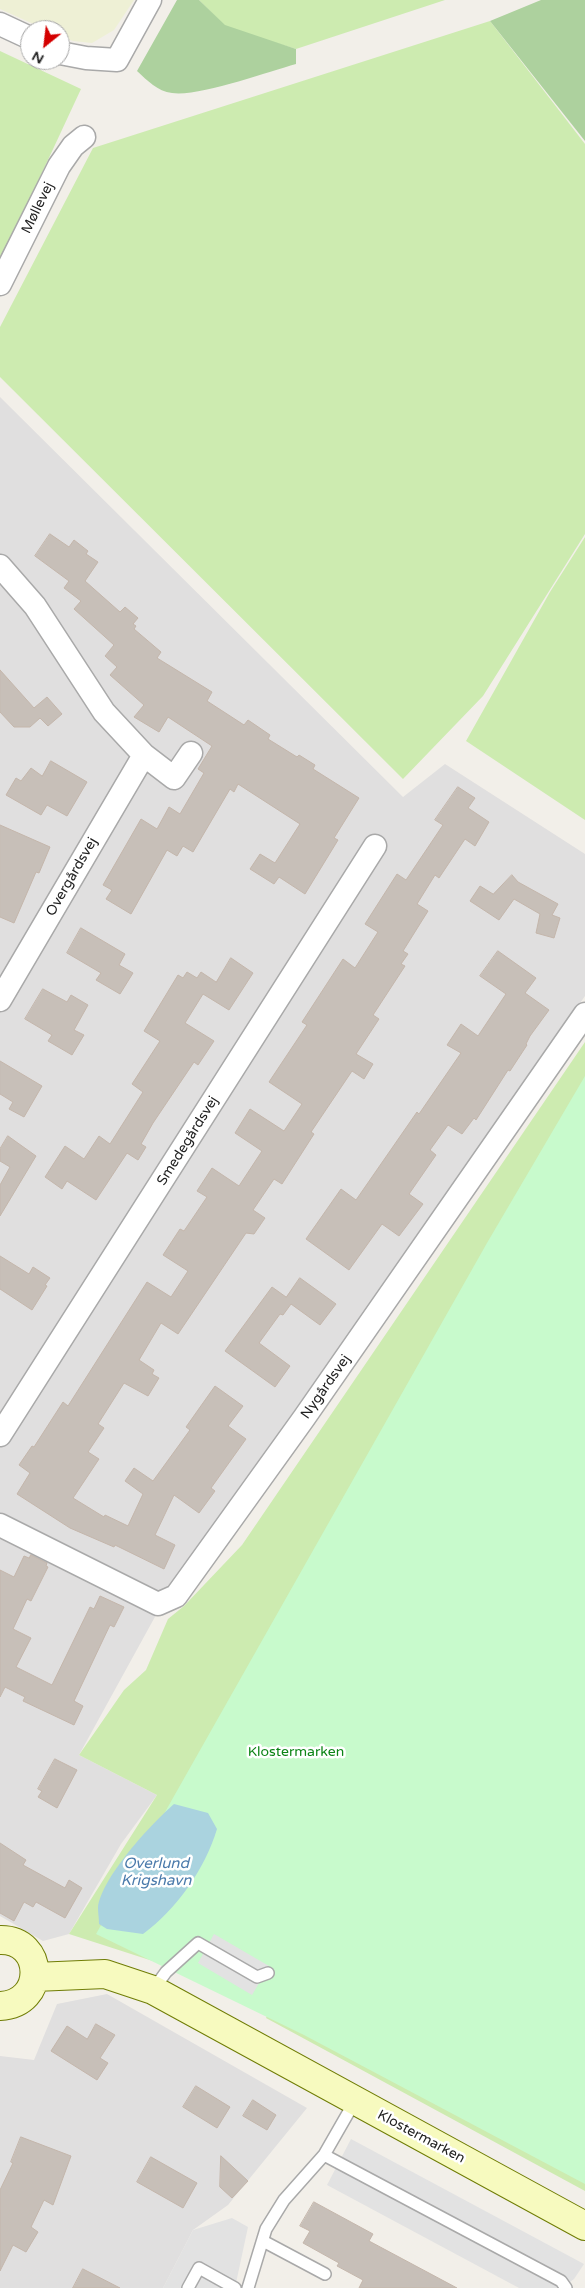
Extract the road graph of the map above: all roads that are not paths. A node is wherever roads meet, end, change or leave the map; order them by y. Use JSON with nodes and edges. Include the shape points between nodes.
{"nodes":[{"id":1,"x":150,"y":0,"type":"edge"},
{"id":2,"x":0,"y":24,"type":"edge"},
{"id":3,"x":20,"y":33,"type":"edge"},
{"id":4,"x":70,"y":55,"type":"edge"},
{"id":5,"x":84,"y":137,"type":"dead end"},
{"id":6,"x":0,"y":284,"type":"edge"},
{"id":7,"x":0,"y":566,"type":"edge"},
{"id":8,"x":191,"y":753,"type":"dead end"},
{"id":9,"x":144,"y":754,"type":"junction"},
{"id":10,"x":375,"y":846,"type":"dead end"},
{"id":11,"x":0,"y":1000,"type":"edge"},
{"id":12,"x":585,"y":1014,"type":"edge"},
{"id":13,"x":0,"y":1435,"type":"edge"},
{"id":14,"x":0,"y":1525,"type":"edge"},
{"id":15,"x":0,"y":1940,"type":"edge"},
{"id":16,"x":268,"y":1973,"type":"dead end"},
{"id":17,"x":35,"y":1977,"type":"junction"},
{"id":18,"x":153,"y":1990,"type":"junction"},
{"id":19,"x":0,"y":2006,"type":"edge"},
{"id":20,"x":355,"y":2101,"type":"junction"},
{"id":21,"x":324,"y":2155,"type":"junction"},
{"id":22,"x":585,"y":2226,"type":"edge"},
{"id":23,"x":263,"y":2240,"type":"junction"},
{"id":24,"x":325,"y":2274,"type":"dead end"},
{"id":25,"x":188,"y":2288,"type":"edge"},
{"id":26,"x":235,"y":2288,"type":"edge"},
{"id":27,"x":248,"y":2288,"type":"edge"},
{"id":28,"x":566,"y":2288,"type":"edge"}],
"edges":[{"from":1,"to":4,"type":"street","via":[[117,60]]},
{"from":2,"to":3,"type":"street"},
{"from":5,"to":6,"type":"street","name":"Møllevej","via":[[59,166]]},
{"from":7,"to":9,"type":"street","via":[[34,606],[104,712]]},
{"from":8,"to":9,"type":"street","via":[[174,778]]},
{"from":9,"to":11,"type":"street","name":"Overgårdsvej"},
{"from":10,"to":13,"type":"street","name":"Smedegårdsvej"},
{"from":12,"to":14,"type":"street","name":"Nygårdsvej","via":[[176,1596],[158,1604]]},
{"from":15,"to":17,"type":"street","via":[[12,1941],[26,1950],[35,1967]]},
{"from":16,"to":18,"type":"lane","via":[[257,1977],[198,1944],[166,1972]]},
{"from":17,"to":18,"type":"street","name":"Klostermarken","via":[[105,1974]]},
{"from":17,"to":19,"type":"street","via":[[23,1998],[11,2005]]},
{"from":18,"to":20,"type":"street","name":"Klostermarken"},
{"from":20,"to":21,"type":"lane"},
{"from":20,"to":22,"type":"street","name":"Klostermarken"},
{"from":21,"to":23,"type":"lane","via":[[284,2200]]},
{"from":21,"to":28,"type":"lane","via":[[561,2281]]},
{"from":23,"to":24,"type":"lane"},
{"from":23,"to":27,"type":"lane"},
{"from":25,"to":26,"type":"lane","via":[[199,2268]]}]}
